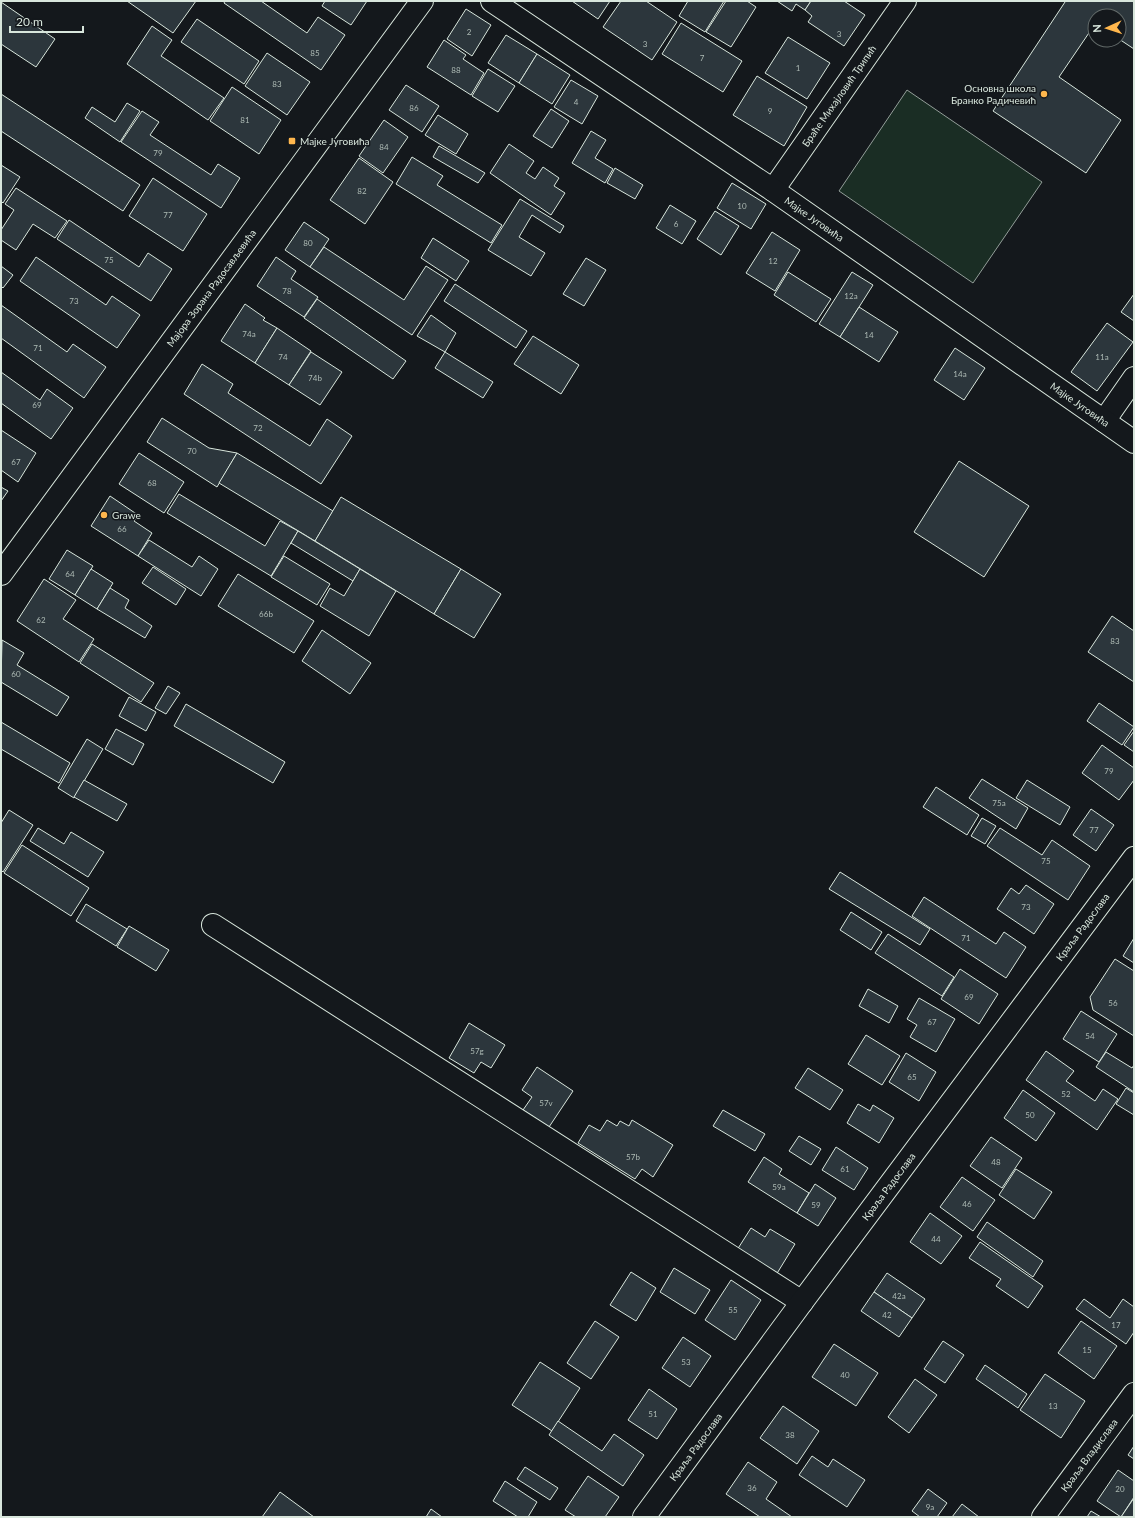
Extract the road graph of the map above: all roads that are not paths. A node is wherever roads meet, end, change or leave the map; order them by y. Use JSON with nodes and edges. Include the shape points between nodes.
{"nodes":[{"id":1,"x":422,"y":1,"type":"edge"},
{"id":2,"x":492,"y":1,"type":"edge"},
{"id":3,"x":905,"y":1,"type":"edge"},
{"id":4,"x":773,"y":190,"type":"junction"},
{"id":5,"x":1134,"y":378,"type":"edge"},
{"id":6,"x":1104,"y":421,"type":"junction"},
{"id":7,"x":1134,"y":442,"type":"edge"},
{"id":8,"x":1,"y":574,"type":"edge"},
{"id":9,"x":1134,"y":858,"type":"edge"},
{"id":10,"x":213,"y":925,"type":"dead end"},
{"id":11,"x":802,"y":1302,"type":"junction"},
{"id":12,"x":1134,"y":1394,"type":"edge"},
{"id":13,"x":644,"y":1517,"type":"edge"},
{"id":14,"x":1043,"y":1517,"type":"edge"}],
"edges":[{"from":1,"to":8,"type":"street","name":"Мајора Зорана Радосављевића"},
{"from":2,"to":4,"type":"street","name":"Мајке Југовића"},
{"from":3,"to":4,"type":"street","name":"Браће Михајловић Трипић"},
{"from":4,"to":6,"type":"street","name":"Мајке Југовића"},
{"from":5,"to":6,"type":"street"},
{"from":6,"to":7,"type":"street","name":"Мајке Југовића"},
{"from":9,"to":11,"type":"street","name":"Краља Радослава"},
{"from":10,"to":11,"type":"street"},
{"from":11,"to":13,"type":"street","name":"Краља Радослава"},
{"from":12,"to":14,"type":"street","name":"Краља Владислава"}]}
